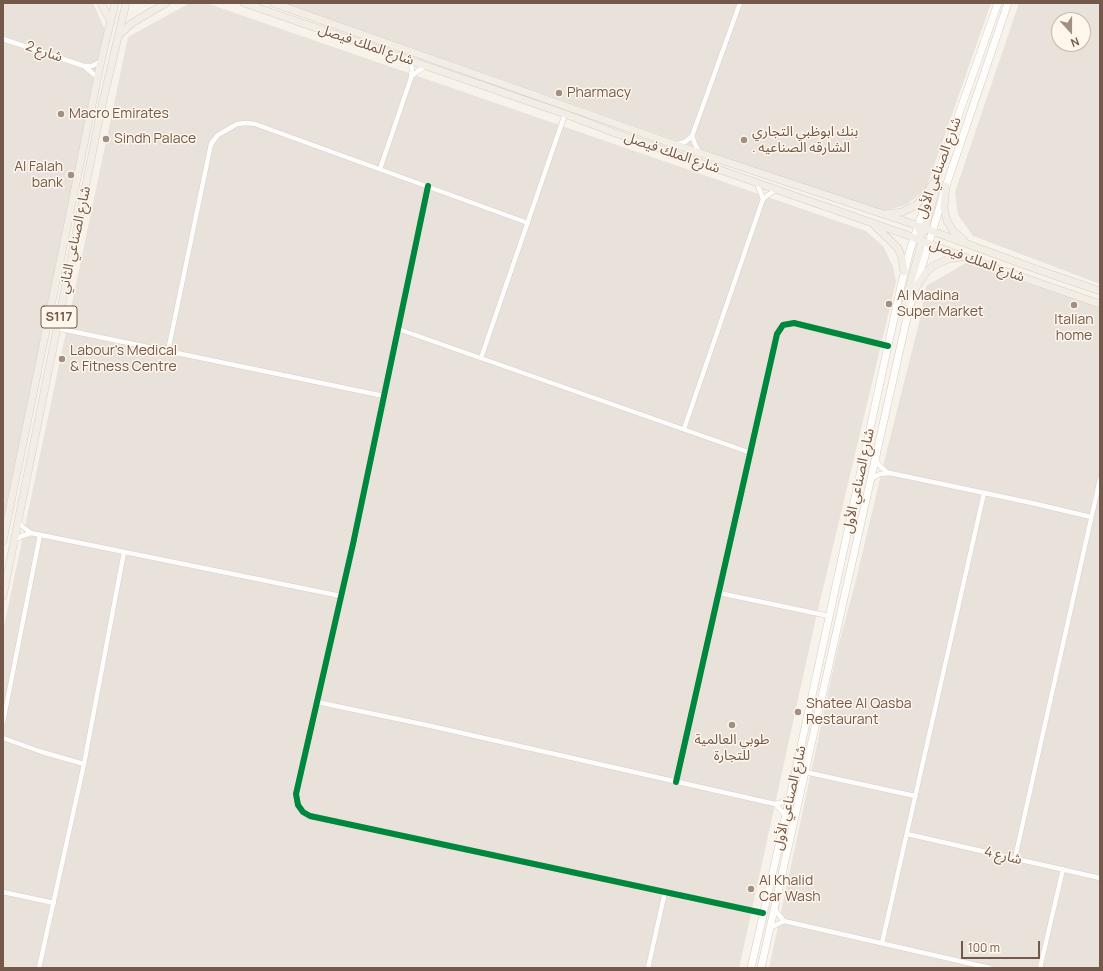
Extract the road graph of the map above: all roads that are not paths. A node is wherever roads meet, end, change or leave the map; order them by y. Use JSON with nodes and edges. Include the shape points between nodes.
{"nodes":[{"id":1,"x":101,"y":3,"type":"edge"},
{"id":2,"x":115,"y":3,"type":"edge"},
{"id":3,"x":126,"y":3,"type":"edge"},
{"id":4,"x":166,"y":3,"type":"edge"},
{"id":5,"x":244,"y":3,"type":"edge"},
{"id":6,"x":273,"y":3,"type":"edge"},
{"id":7,"x":740,"y":3,"type":"edge"},
{"id":8,"x":998,"y":3,"type":"edge"},
{"id":9,"x":1008,"y":3,"type":"edge"},
{"id":10,"x":111,"y":22,"type":"junction"},
{"id":11,"x":117,"y":38,"type":"junction"},
{"id":12,"x":3,"y":39,"type":"edge"},
{"id":13,"x":410,"y":60,"type":"junction"},
{"id":14,"x":101,"y":61,"type":"junction"},
{"id":15,"x":84,"y":66,"type":"junction"},
{"id":16,"x":426,"y":66,"type":"junction"},
{"id":17,"x":98,"y":78,"type":"junction"},
{"id":18,"x":411,"y":78,"type":"junction"},
{"id":19,"x":565,"y":114,"type":"junction"},
{"id":20,"x":692,"y":136,"type":"junction"},
{"id":21,"x":676,"y":145,"type":"junction"},
{"id":22,"x":699,"y":152,"type":"junction"},
{"id":23,"x":380,"y":169,"type":"junction"},
{"id":24,"x":936,"y":179,"type":"junction"},
{"id":25,"x":757,"y":183,"type":"junction"},
{"id":26,"x":428,"y":186,"type":"junction"},
{"id":27,"x":946,"y":186,"type":"junction"},
{"id":28,"x":776,"y":190,"type":"junction"},
{"id":29,"x":763,"y":199,"type":"junction"},
{"id":30,"x":884,"y":214,"type":"junction"},
{"id":31,"x":528,"y":223,"type":"junction"},
{"id":32,"x":872,"y":223,"type":"junction"},
{"id":33,"x":925,"y":228,"type":"junction"},
{"id":34,"x":914,"y":238,"type":"junction"},
{"id":35,"x":924,"y":242,"type":"junction"},
{"id":36,"x":976,"y":247,"type":"junction"},
{"id":37,"x":964,"y":257,"type":"junction"},
{"id":38,"x":904,"y":272,"type":"junction"},
{"id":39,"x":915,"y":289,"type":"junction"},
{"id":40,"x":1100,"y":291,"type":"edge"},
{"id":41,"x":1100,"y":304,"type":"edge"},
{"id":42,"x":908,"y":313,"type":"junction"},
{"id":43,"x":56,"y":328,"type":"junction"},
{"id":44,"x":398,"y":329,"type":"junction"},
{"id":45,"x":888,"y":346,"type":"junction"},
{"id":46,"x":168,"y":351,"type":"junction"},
{"id":47,"x":482,"y":358,"type":"junction"},
{"id":48,"x":384,"y":396,"type":"junction"},
{"id":49,"x":684,"y":429,"type":"junction"},
{"id":50,"x":751,"y":453,"type":"junction"},
{"id":51,"x":875,"y":460,"type":"junction"},
{"id":52,"x":890,"y":473,"type":"junction"},
{"id":53,"x":1100,"y":479,"type":"edge"},
{"id":54,"x":871,"y":480,"type":"junction"},
{"id":55,"x":984,"y":493,"type":"junction"},
{"id":56,"x":1091,"y":518,"type":"junction"},
{"id":57,"x":17,"y":520,"type":"junction"},
{"id":58,"x":31,"y":533,"type":"junction"},
{"id":59,"x":40,"y":535,"type":"junction"},
{"id":60,"x":3,"y":541,"type":"edge"},
{"id":61,"x":13,"y":542,"type":"junction"},
{"id":62,"x":124,"y":552,"type":"junction"},
{"id":63,"x":719,"y":593,"type":"junction"},
{"id":64,"x":3,"y":596,"type":"edge"},
{"id":65,"x":341,"y":596,"type":"junction"},
{"id":66,"x":829,"y":616,"type":"junction"},
{"id":67,"x":317,"y":702,"type":"junction"},
{"id":68,"x":3,"y":722,"type":"edge"},
{"id":69,"x":3,"y":738,"type":"edge"},
{"id":70,"x":84,"y":764,"type":"junction"},
{"id":71,"x":805,"y":772,"type":"junction"},
{"id":72,"x":676,"y":782,"type":"junction"},
{"id":73,"x":915,"y":796,"type":"junction"},
{"id":74,"x":790,"y":797,"type":"junction"},
{"id":75,"x":775,"y":804,"type":"junction"},
{"id":76,"x":786,"y":816,"type":"junction"},
{"id":77,"x":907,"y":834,"type":"junction"},
{"id":78,"x":1015,"y":858,"type":"junction"},
{"id":79,"x":1063,"y":869,"type":"junction"},
{"id":80,"x":1100,"y":878,"type":"edge"},
{"id":81,"x":3,"y":892,"type":"edge"},
{"id":82,"x":665,"y":892,"type":"junction"},
{"id":83,"x":54,"y":903,"type":"junction"},
{"id":84,"x":774,"y":909,"type":"junction"},
{"id":85,"x":763,"y":913,"type":"junction"},
{"id":86,"x":784,"y":921,"type":"junction"},
{"id":87,"x":770,"y":928,"type":"junction"},
{"id":88,"x":882,"y":943,"type":"junction"},
{"id":89,"x":39,"y":968,"type":"edge"},
{"id":90,"x":648,"y":968,"type":"edge"},
{"id":91,"x":751,"y":968,"type":"edge"},
{"id":92,"x":761,"y":968,"type":"edge"},
{"id":93,"x":990,"y":968,"type":"edge"},
{"id":94,"x":1040,"y":968,"type":"edge"}],
"edges":[{"from":1,"to":10,"type":"main road"},
{"from":2,"to":10,"type":"main road","name":"شارع الصناعي الثاني","number":"S117"},
{"from":3,"to":11,"type":"main road","name":"شارع الصناعي الثاني","number":"S117"},
{"from":4,"to":11,"type":"main road","via":[[132,23]]},
{"from":5,"to":13,"type":"main road","name":"شارع الملك فيصل"},
{"from":6,"to":21,"type":"main road","name":"شارع الملك فيصل"},
{"from":7,"to":20,"type":"street"},
{"from":8,"to":24,"type":"main road","name":"شارع الصناعي الأول"},
{"from":9,"to":27,"type":"main road","name":"شارع الصناعي الأول"},
{"from":10,"to":14,"type":"main road","name":"شارع الصناعي الثاني","number":"S117"},
{"from":11,"to":43,"type":"main road","name":"شارع الصناعي الثاني","number":"S117"},
{"from":12,"to":15,"type":"street","name":"شارع 2"},
{"from":13,"to":16,"type":"main road","name":"شارع الملك فيصل"},
{"from":13,"to":18,"type":"street"},
{"from":14,"to":15,"type":"street","via":[[92,66]]},
{"from":14,"to":17,"type":"main road","name":"شارع الصناعي الثاني","number":"S117"},
{"from":15,"to":17,"type":"street","name":"شارع 2"},
{"from":16,"to":18,"type":"street"},
{"from":16,"to":19,"type":"main road","name":"شارع الملك فيصل"},
{"from":17,"to":60,"type":"main road","name":"شارع الصناعي الثاني","number":"S117"},
{"from":18,"to":23,"type":"street"},
{"from":19,"to":25,"type":"main road","name":"شارع الملك فيصل"},
{"from":19,"to":31,"type":"street"},
{"from":20,"to":21,"type":"street"},
{"from":20,"to":22,"type":"street"},
{"from":21,"to":22,"type":"main road","name":"شارع الملك فيصل"},
{"from":22,"to":30,"type":"main road","name":"شارع الملك فيصل"},
{"from":23,"to":26,"type":"street"},
{"from":23,"to":46,"type":"street","via":[[251,123],[233,125],[218,136],[210,147]]},
{"from":24,"to":30,"type":"main road","via":[[915,206],[902,212]]},
{"from":24,"to":33,"type":"main road","via":[[936,189]]},
{"from":25,"to":28,"type":"main road","name":"شارع الملك فيصل"},
{"from":25,"to":29,"type":"street"},
{"from":26,"to":31,"type":"street"},
{"from":26,"to":44,"type":"street"},
{"from":27,"to":33,"type":"main road","name":"شارع الصناعي الأول"},
{"from":27,"to":36,"type":"main road","via":[[944,208],[947,222],[957,235]]},
{"from":28,"to":29,"type":"street"},
{"from":28,"to":32,"type":"main road","name":"شارع الملك فيصل"},
{"from":29,"to":49,"type":"street"},
{"from":30,"to":33,"type":"main road","name":"شارع الملك فيصل"},
{"from":31,"to":47,"type":"street"},
{"from":32,"to":34,"type":"main road","name":"شارع الملك فيصل"},
{"from":32,"to":38,"type":"main road","via":[[898,248]]},
{"from":33,"to":34,"type":"main road","name":"شارع الصناعي الأول"},
{"from":33,"to":35,"type":"main road"},
{"from":33,"to":35,"type":"main road","name":"شارع الصناعي الأول"},
{"from":33,"to":36,"type":"main road","name":"شارع الملك فيصل"},
{"from":34,"to":35,"type":"main road","name":"شارع الملك فيصل"},
{"from":34,"to":38,"type":"main road","name":"شارع الصناعي الأول"},
{"from":35,"to":37,"type":"main road","name":"شارع الملك فيصل"},
{"from":35,"to":39,"type":"main road","name":"شارع الصناعي الأول"},
{"from":35,"to":42,"type":"main road","via":[[906,301]]},
{"from":36,"to":40,"type":"main road","name":"شارع الملك فيصل"},
{"from":37,"to":39,"type":"main road","via":[[936,263]]},
{"from":37,"to":41,"type":"main road","name":"شارع الملك فيصل"},
{"from":38,"to":45,"type":"main road","name":"شارع الصناعي الأول"},
{"from":39,"to":42,"type":"main road","name":"شارع الصناعي الأول"},
{"from":42,"to":51,"type":"main road","name":"شارع الصناعي الأول"},
{"from":43,"to":46,"type":"street"},
{"from":43,"to":57,"type":"main road","name":"شارع الصناعي الثاني","number":"S117"},
{"from":44,"to":47,"type":"street"},
{"from":44,"to":48,"type":"street"},
{"from":45,"to":50,"type":"street","via":[[794,324],[784,326],[777,334]]},
{"from":45,"to":66,"type":"main road","name":"شارع الصناعي الأول"},
{"from":46,"to":48,"type":"street"},
{"from":47,"to":49,"type":"street"},
{"from":48,"to":65,"type":"street"},
{"from":49,"to":50,"type":"street"},
{"from":50,"to":63,"type":"street"},
{"from":51,"to":52,"type":"street"},
{"from":51,"to":54,"type":"main road","name":"شارع الصناعي الأول"},
{"from":52,"to":54,"type":"street","via":[[880,474]]},
{"from":52,"to":55,"type":"street"},
{"from":53,"to":56,"type":"street"},
{"from":54,"to":71,"type":"main road","name":"شارع الصناعي الأول"},
{"from":55,"to":56,"type":"street"},
{"from":55,"to":73,"type":"street"},
{"from":56,"to":78,"type":"street"},
{"from":57,"to":58,"type":"street"},
{"from":57,"to":61,"type":"main road","name":"شارع الصناعي الثاني","number":"S117"},
{"from":58,"to":59,"type":"street"},
{"from":58,"to":61,"type":"street"},
{"from":59,"to":62,"type":"street"},
{"from":59,"to":68,"type":"street"},
{"from":61,"to":64,"type":"main road","name":"شارع الصناعي الثاني","number":"S117"},
{"from":62,"to":65,"type":"street"},
{"from":62,"to":70,"type":"street"},
{"from":63,"to":66,"type":"street"},
{"from":63,"to":72,"type":"street"},
{"from":65,"to":67,"type":"street"},
{"from":66,"to":74,"type":"main road","name":"شارع الصناعي الأول"},
{"from":67,"to":72,"type":"street"},
{"from":67,"to":82,"type":"street","via":[[296,794],[298,805],[306,814]]},
{"from":69,"to":70,"type":"street"},
{"from":70,"to":83,"type":"street"},
{"from":71,"to":73,"type":"street"},
{"from":71,"to":84,"type":"main road","name":"شارع الصناعي الأول"},
{"from":72,"to":75,"type":"street"},
{"from":73,"to":77,"type":"street"},
{"from":74,"to":75,"type":"street"},
{"from":74,"to":76,"type":"main road","name":"شارع الصناعي الأول"},
{"from":75,"to":76,"type":"street"},
{"from":76,"to":85,"type":"main road","name":"شارع الصناعي الأول"},
{"from":77,"to":78,"type":"street","name":"شارع 4"},
{"from":77,"to":88,"type":"street"},
{"from":78,"to":79,"type":"street","name":"شارع 4"},
{"from":79,"to":80,"type":"street","name":"شارع 4"},
{"from":79,"to":94,"type":"street"},
{"from":81,"to":83,"type":"street"},
{"from":82,"to":85,"type":"street"},
{"from":82,"to":90,"type":"street"},
{"from":83,"to":89,"type":"street"},
{"from":84,"to":86,"type":"street"},
{"from":84,"to":87,"type":"main road","name":"شارع الصناعي الأول"},
{"from":85,"to":91,"type":"main road","name":"شارع الصناعي الأول"},
{"from":86,"to":87,"type":"street"},
{"from":86,"to":88,"type":"street"},
{"from":87,"to":92,"type":"main road","name":"شارع الصناعي الأول"},
{"from":88,"to":93,"type":"street"}]}
